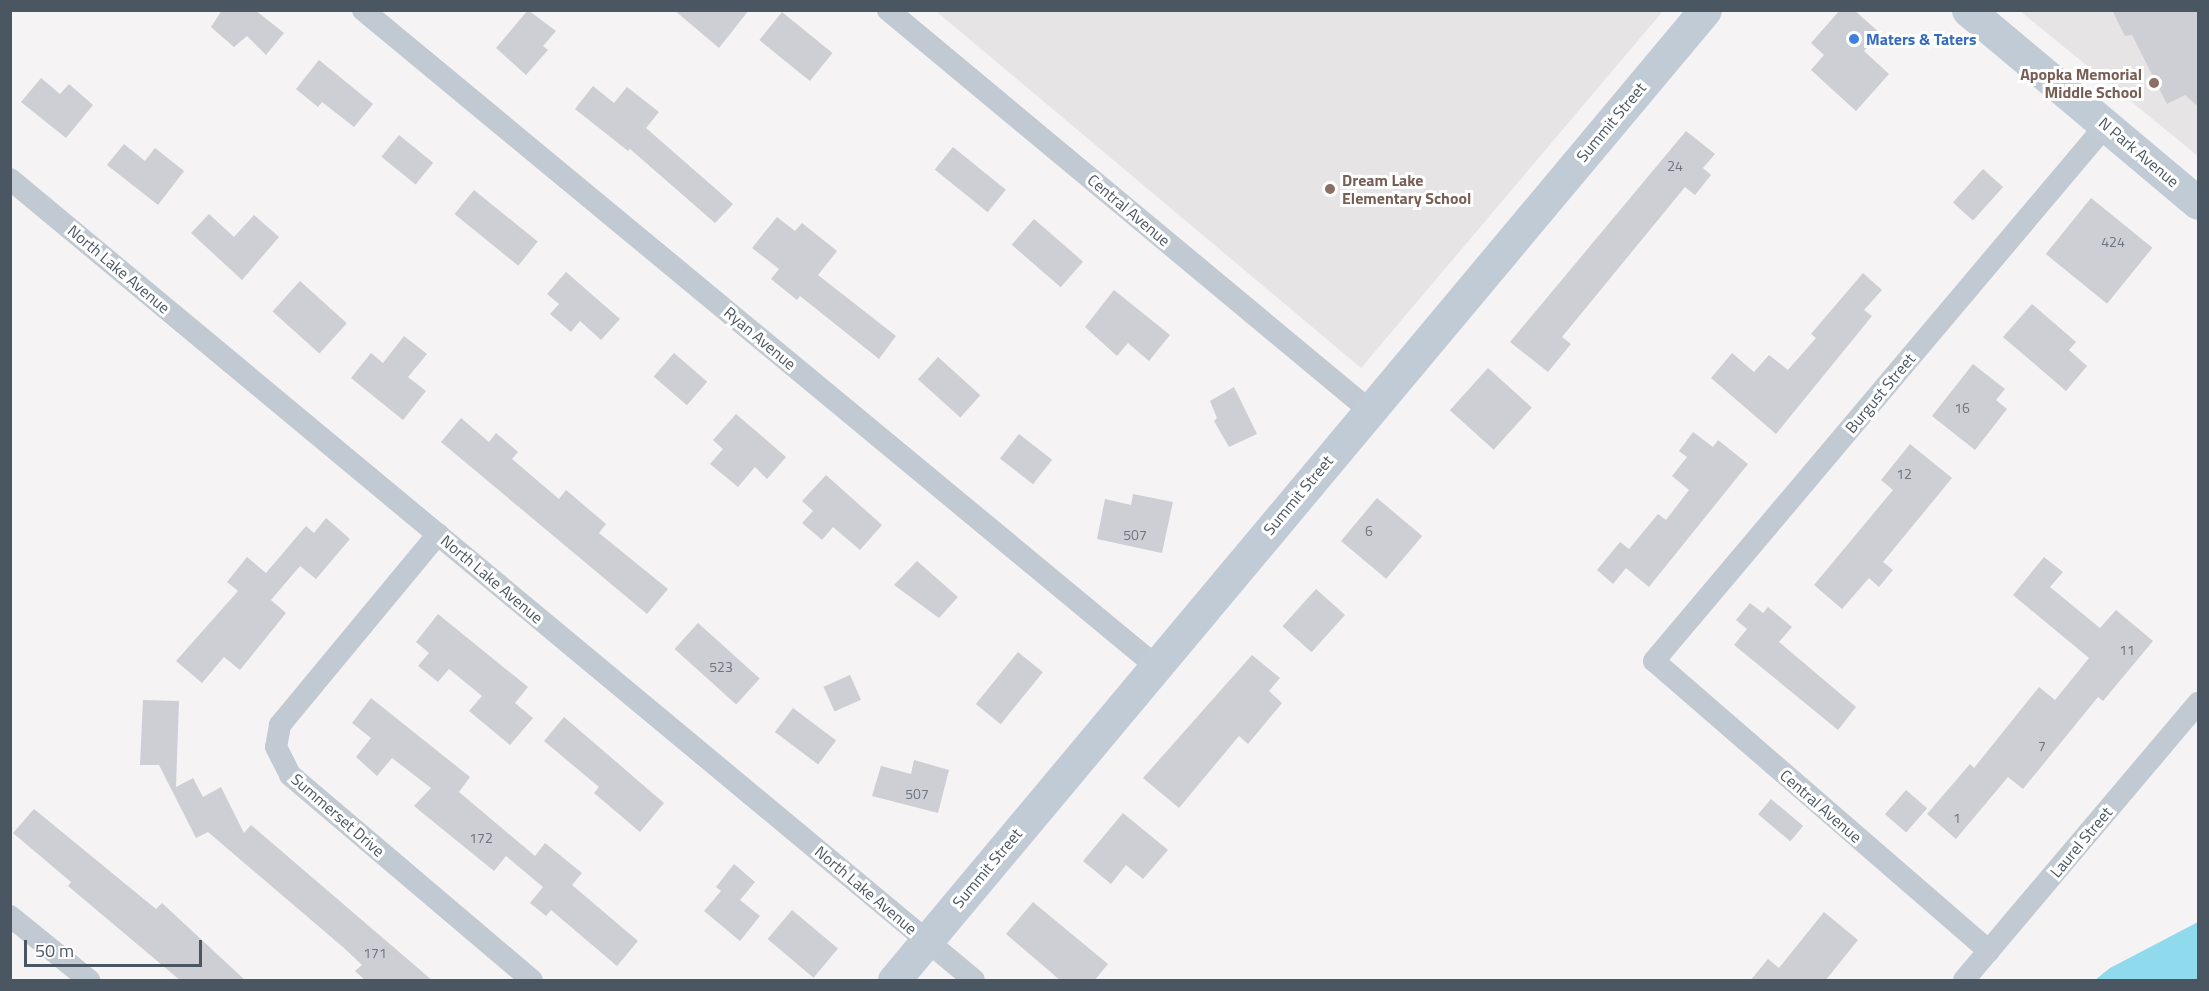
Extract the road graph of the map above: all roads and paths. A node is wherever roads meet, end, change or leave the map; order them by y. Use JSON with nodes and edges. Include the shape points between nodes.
{"nodes":[{"id":1,"x":363,"y":10,"type":"edge"},
{"id":2,"x":888,"y":10,"type":"edge"},
{"id":3,"x":1705,"y":10,"type":"edge"},
{"id":4,"x":1968,"y":10,"type":"edge"},
{"id":5,"x":2106,"y":125,"type":"junction"},
{"id":6,"x":10,"y":179,"type":"edge"},
{"id":7,"x":2199,"y":202,"type":"edge"},
{"id":8,"x":1369,"y":410,"type":"junction"},
{"id":9,"x":438,"y":534,"type":"junction"},
{"id":10,"x":1654,"y":661,"type":"joint"},
{"id":11,"x":1156,"y":666,"type":"junction"},
{"id":12,"x":2199,"y":703,"type":"edge"},
{"id":13,"x":10,"y":916,"type":"edge"},
{"id":14,"x":927,"y":940,"type":"junction"},
{"id":15,"x":1989,"y":951,"type":"junction"},
{"id":16,"x":88,"y":981,"type":"edge"},
{"id":17,"x":532,"y":981,"type":"edge"},
{"id":18,"x":894,"y":981,"type":"edge"},
{"id":19,"x":974,"y":981,"type":"edge"},
{"id":20,"x":1964,"y":981,"type":"edge"}],
"edges":[{"from":1,"to":11,"type":"street","name":"Ryan Avenue"},
{"from":2,"to":8,"type":"street","name":"Central Avenue"},
{"from":3,"to":8,"type":"street","name":"Summit Street"},
{"from":4,"to":5,"type":"street","name":"N Park Avenue"},
{"from":5,"to":7,"type":"street","name":"N Park Avenue"},
{"from":5,"to":10,"type":"street","name":"Burgust Street"},
{"from":6,"to":9,"type":"street","name":"North Lake Avenue"},
{"from":8,"to":11,"type":"street","name":"Summit Street"},
{"from":9,"to":14,"type":"street","name":"North Lake Avenue"},
{"from":9,"to":17,"type":"street","name":"Summerset Drive","via":[[280,725],[276,747],[290,776]]},
{"from":10,"to":15,"type":"street","name":"Central Avenue"},
{"from":11,"to":14,"type":"street","name":"Summit Street"},
{"from":12,"to":15,"type":"street","name":"Laurel Street"},
{"from":13,"to":16,"type":"street"},
{"from":14,"to":18,"type":"street","name":"Summit Street"},
{"from":14,"to":19,"type":"street","name":"North Lake Avenue"},
{"from":15,"to":20,"type":"street","name":"Laurel Street"}]}
